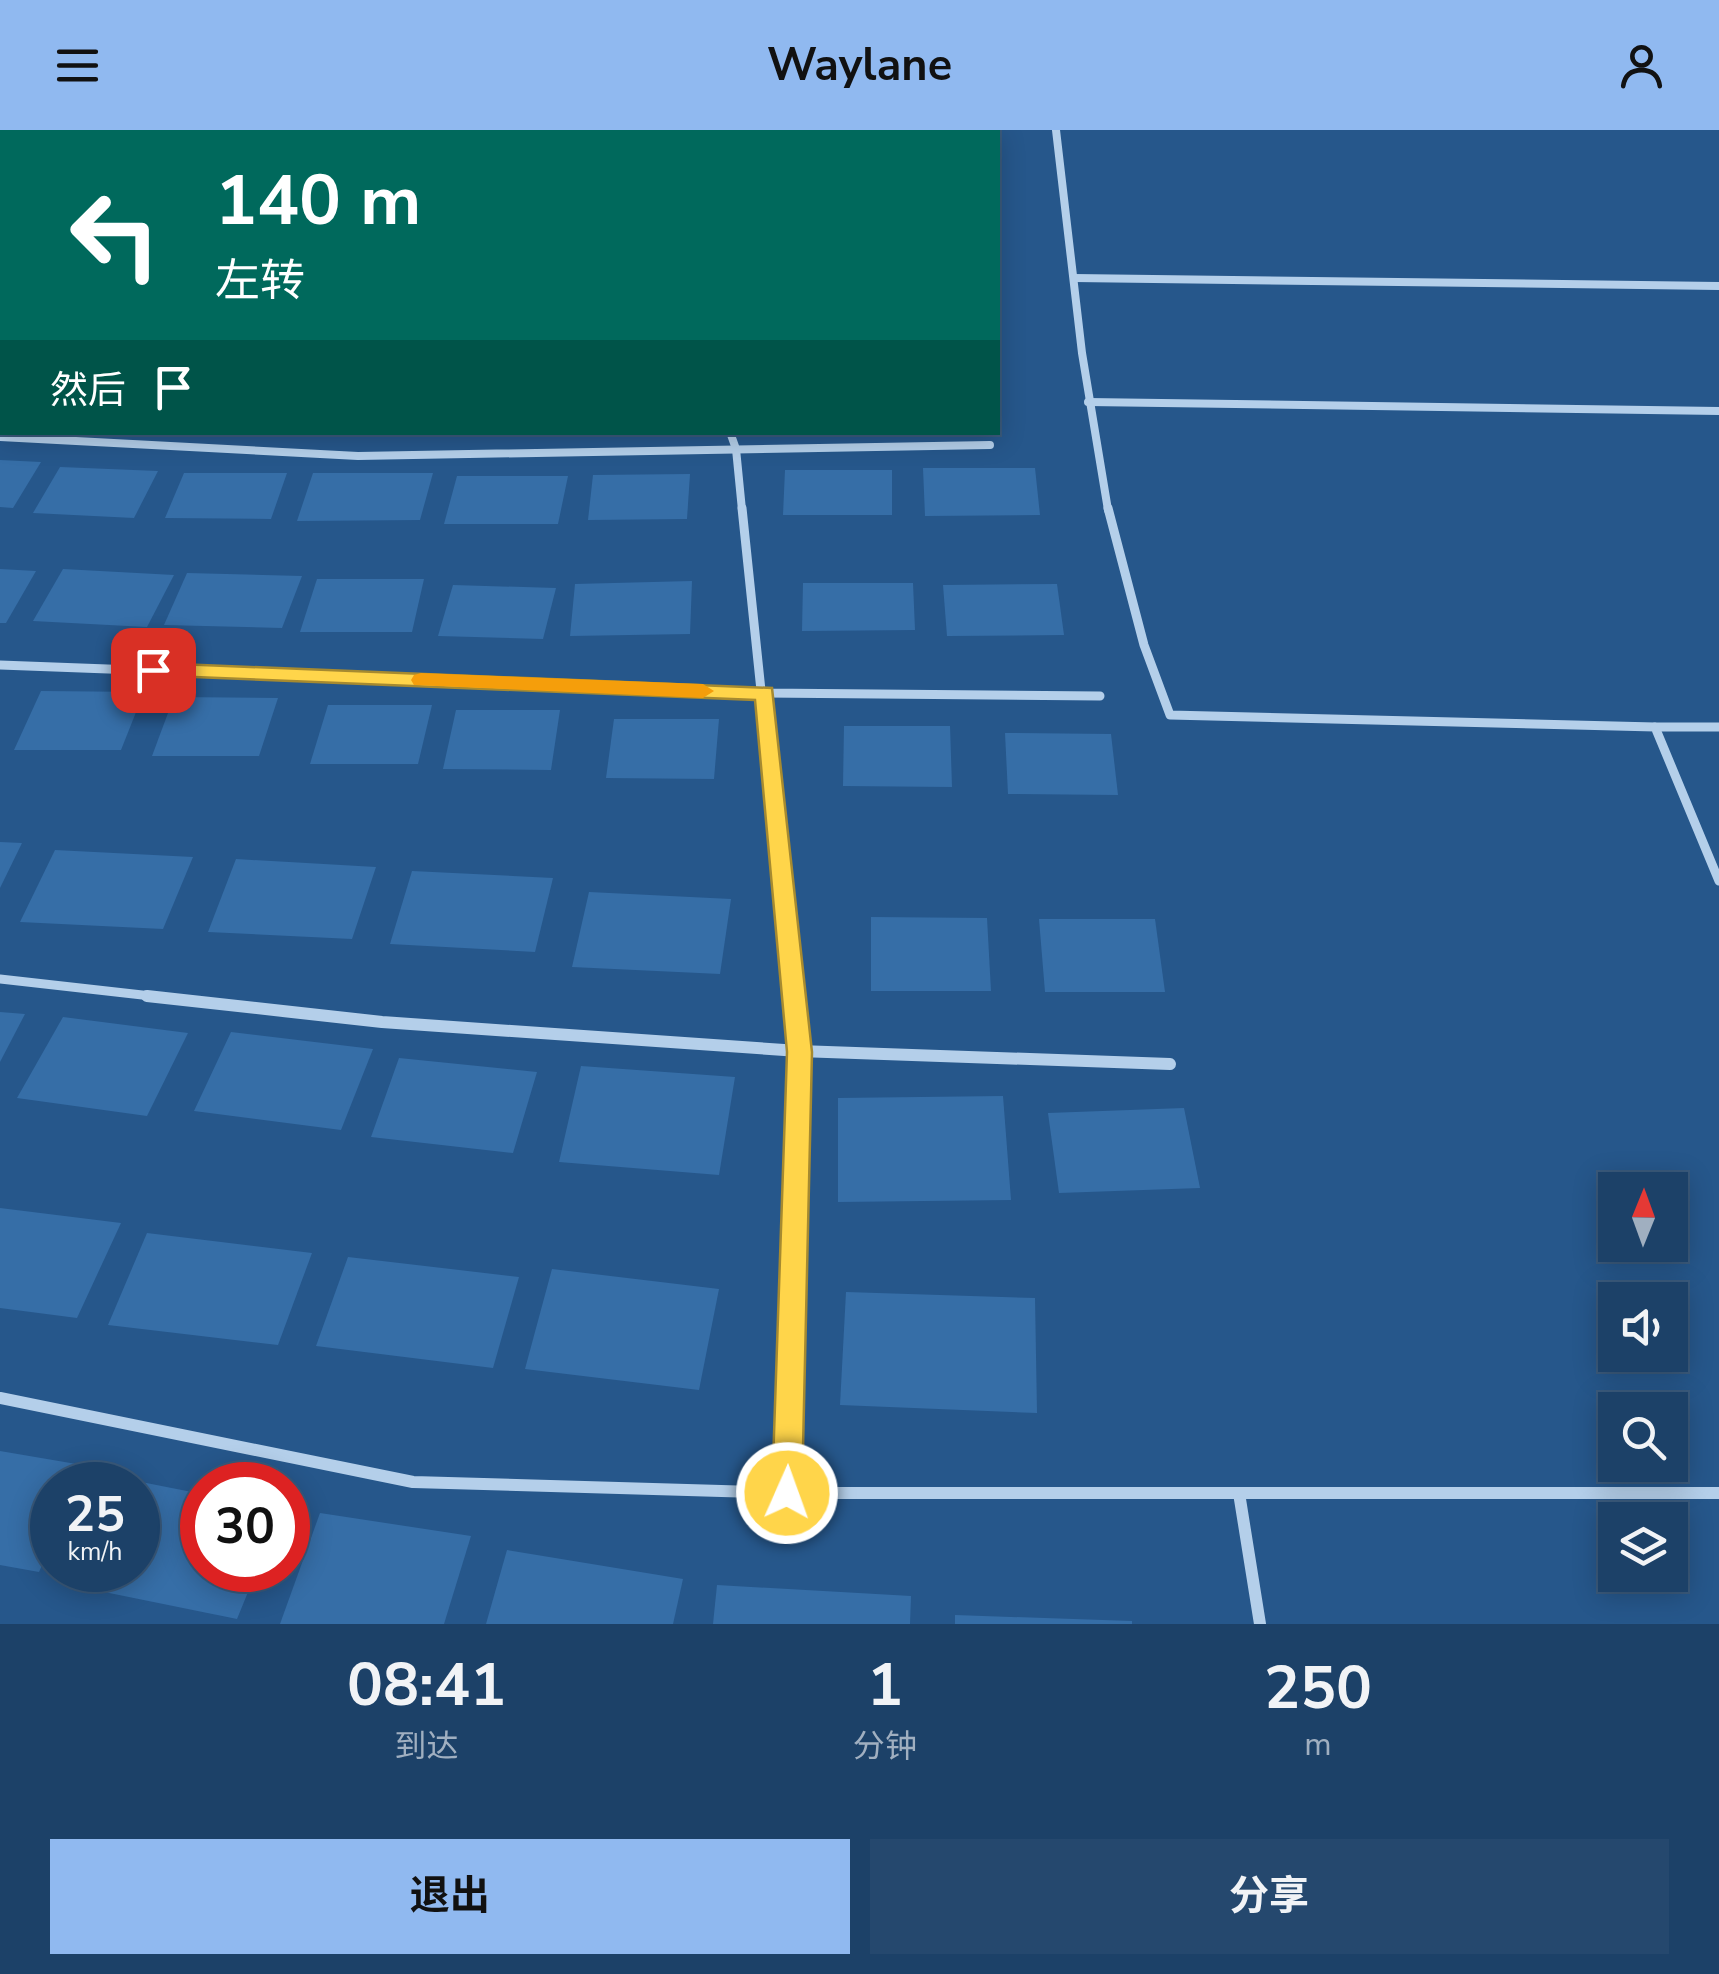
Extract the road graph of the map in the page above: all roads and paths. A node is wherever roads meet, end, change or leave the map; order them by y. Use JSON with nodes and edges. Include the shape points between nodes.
{"nodes":[{"id":1,"x":1056,"y":130,"type":"edge"},
{"id":2,"x":1074,"y":278,"type":"junction"},
{"id":3,"x":1719,"y":286,"type":"edge"},
{"id":4,"x":1088,"y":402,"type":"junction"},
{"id":5,"x":1719,"y":411,"type":"edge"},
{"id":6,"x":731,"y":435,"type":"edge"},
{"id":7,"x":0,"y":438,"type":"edge"},
{"id":8,"x":990,"y":445,"type":"dead end"},
{"id":9,"x":736,"y":450,"type":"junction"},
{"id":10,"x":0,"y":665,"type":"edge"},
{"id":11,"x":764,"y":693,"type":"junction"},
{"id":12,"x":1100,"y":696,"type":"dead end"},
{"id":13,"x":1655,"y":727,"type":"junction"},
{"id":14,"x":1719,"y":727,"type":"edge"},
{"id":15,"x":1719,"y":881,"type":"edge"},
{"id":16,"x":0,"y":978,"type":"edge"},
{"id":17,"x":799,"y":1052,"type":"junction"},
{"id":18,"x":1170,"y":1064,"type":"dead end"},
{"id":19,"x":0,"y":1398,"type":"edge"},
{"id":20,"x":1719,"y":1492,"type":"edge"},
{"id":21,"x":787,"y":1493,"type":"junction"},
{"id":22,"x":1239,"y":1493,"type":"junction"},
{"id":23,"x":1260,"y":1624,"type":"edge"}],
"edges":[{"from":1,"to":2,"type":"street"},
{"from":2,"to":3,"type":"street"},
{"from":2,"to":4,"type":"street"},
{"from":4,"to":5,"type":"street"},
{"from":4,"to":13,"type":"street","via":[[1145,656],[1170,715]]},
{"from":6,"to":9,"type":"street"},
{"from":7,"to":9,"type":"street","via":[[358,456]]},
{"from":8,"to":9,"type":"street"},
{"from":9,"to":11,"type":"street"},
{"from":10,"to":11,"type":"street"},
{"from":11,"to":12,"type":"street"},
{"from":11,"to":17,"type":"street"},
{"from":13,"to":14,"type":"street"},
{"from":13,"to":15,"type":"street"},
{"from":16,"to":17,"type":"street","via":[[382,1022]]},
{"from":17,"to":18,"type":"street"},
{"from":17,"to":21,"type":"street"},
{"from":19,"to":21,"type":"street","via":[[413,1482]]},
{"from":20,"to":22,"type":"street"},
{"from":21,"to":22,"type":"street"},
{"from":22,"to":23,"type":"street"}]}
